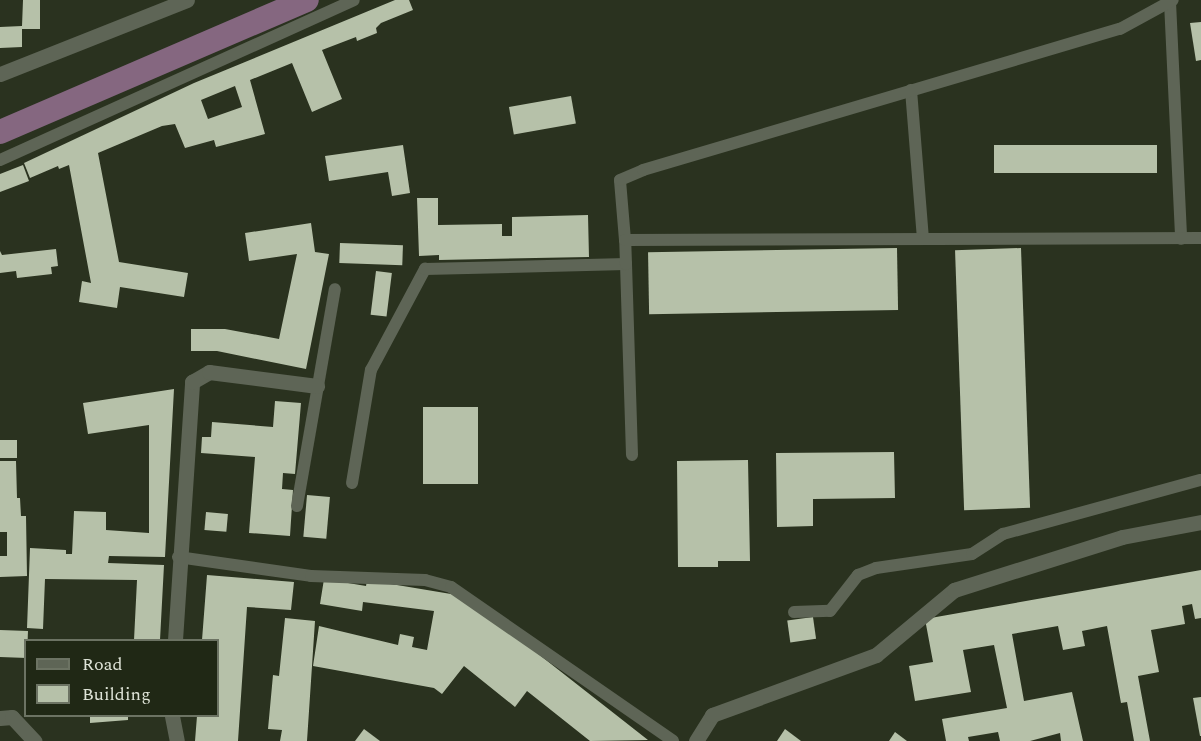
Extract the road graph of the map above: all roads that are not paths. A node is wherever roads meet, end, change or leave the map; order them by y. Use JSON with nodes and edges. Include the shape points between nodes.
{"nodes":[{"id":1,"x":187,"y":0,"type":"edge"},
{"id":2,"x":354,"y":0,"type":"edge"},
{"id":3,"x":1172,"y":1,"type":"edge"},
{"id":4,"x":0,"y":74,"type":"edge"},
{"id":5,"x":912,"y":90,"type":"junction"},
{"id":6,"x":0,"y":160,"type":"edge"},
{"id":7,"x":1201,"y":238,"type":"edge"},
{"id":8,"x":923,"y":239,"type":"junction"},
{"id":9,"x":1181,"y":239,"type":"junction"},
{"id":10,"x":625,"y":240,"type":"junction"},
{"id":11,"x":626,"y":264,"type":"junction"},
{"id":12,"x":335,"y":289,"type":"dead end"},
{"id":13,"x":317,"y":386,"type":"junction"},
{"id":14,"x":632,"y":455,"type":"dead end"},
{"id":15,"x":1201,"y":480,"type":"edge"},
{"id":16,"x":352,"y":483,"type":"dead end"},
{"id":17,"x":297,"y":506,"type":"dead end"},
{"id":18,"x":1201,"y":522,"type":"edge"},
{"id":19,"x":178,"y":557,"type":"junction"},
{"id":20,"x":794,"y":612,"type":"dead end"},
{"id":21,"x":175,"y":639,"type":"edge"},
{"id":22,"x":171,"y":717,"type":"edge"},
{"id":23,"x":0,"y":718,"type":"edge"},
{"id":24,"x":34,"y":741,"type":"edge"},
{"id":25,"x":177,"y":741,"type":"edge"},
{"id":26,"x":674,"y":741,"type":"edge"},
{"id":27,"x":696,"y":741,"type":"edge"}],
"edges":[{"from":1,"to":4,"type":"street"},
{"from":2,"to":6,"type":"lane"},
{"from":3,"to":5,"type":"lane","via":[[1120,29]]},
{"from":3,"to":9,"type":"lane"},
{"from":5,"to":8,"type":"lane"},
{"from":5,"to":10,"type":"lane","via":[[620,180]]},
{"from":7,"to":9,"type":"lane"},
{"from":8,"to":9,"type":"lane"},
{"from":8,"to":10,"type":"lane"},
{"from":10,"to":11,"type":"lane"},
{"from":11,"to":14,"type":"lane"},
{"from":11,"to":16,"type":"lane","via":[[425,269],[371,370]]},
{"from":12,"to":13,"type":"lane"},
{"from":13,"to":17,"type":"lane"},
{"from":13,"to":19,"type":"street","via":[[209,372],[192,382]]},
{"from":15,"to":20,"type":"lane","via":[[1003,534],[972,554],[876,568],[858,575],[830,611]]},
{"from":18,"to":27,"type":"street","via":[[1122,537],[954,590],[876,655],[712,715]]},
{"from":19,"to":21,"type":"street"},
{"from":19,"to":26,"type":"lane","via":[[311,576],[425,580],[451,587]]},
{"from":22,"to":25,"type":"street"},
{"from":23,"to":24,"type":"street","via":[[12,717]]}]}
